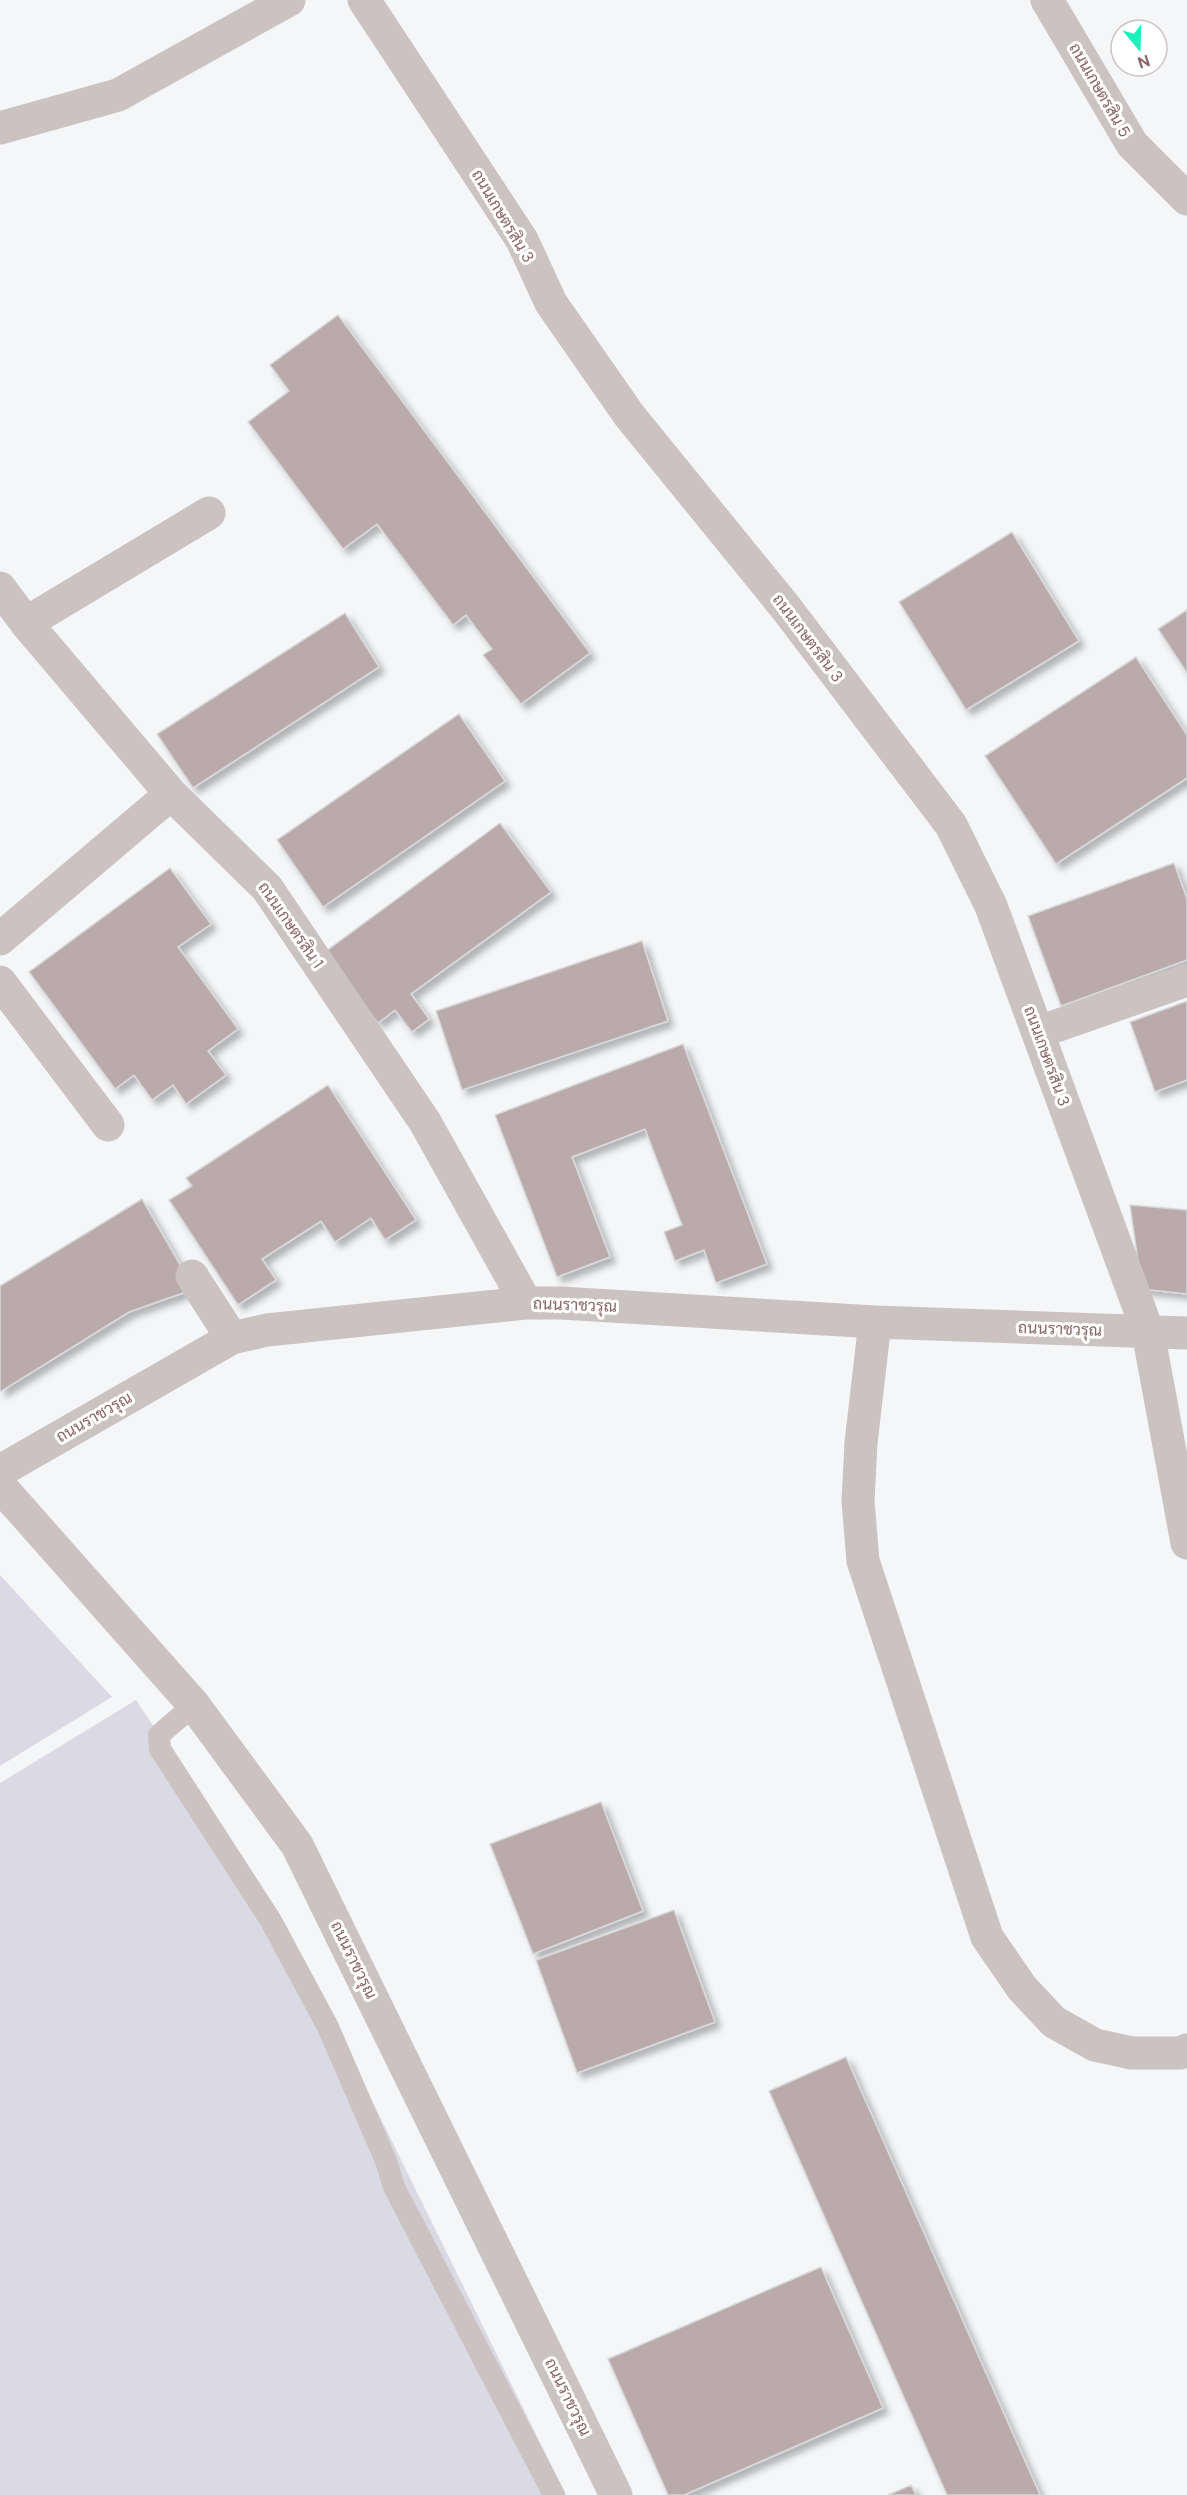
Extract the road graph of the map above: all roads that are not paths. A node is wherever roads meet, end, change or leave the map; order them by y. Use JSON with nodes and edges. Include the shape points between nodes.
{"nodes":[{"id":1,"x":289,"y":0,"type":"edge"},
{"id":2,"x":364,"y":0,"type":"edge"},
{"id":3,"x":1047,"y":0,"type":"edge"},
{"id":4,"x":0,"y":128,"type":"edge"},
{"id":5,"x":1187,"y":199,"type":"edge"},
{"id":6,"x":209,"y":513,"type":"dead end"},
{"id":7,"x":0,"y":588,"type":"edge"},
{"id":8,"x":26,"y":622,"type":"junction"},
{"id":9,"x":171,"y":794,"type":"junction"},
{"id":10,"x":0,"y":939,"type":"edge"},
{"id":11,"x":1187,"y":980,"type":"edge"},
{"id":12,"x":0,"y":982,"type":"edge"},
{"id":13,"x":1039,"y":1032,"type":"junction"},
{"id":14,"x":108,"y":1125,"type":"dead end"},
{"id":15,"x":192,"y":1276,"type":"dead end"},
{"id":16,"x":526,"y":1303,"type":"junction"},
{"id":17,"x":875,"y":1322,"type":"junction"},
{"id":18,"x":1148,"y":1332,"type":"junction"},
{"id":19,"x":1187,"y":1333,"type":"edge"},
{"id":20,"x":232,"y":1338,"type":"junction"},
{"id":21,"x":0,"y":1471,"type":"edge"},
{"id":22,"x":0,"y":1486,"type":"edge"},
{"id":23,"x":1187,"y":1544,"type":"edge"},
{"id":24,"x":194,"y":1705,"type":"junction"},
{"id":25,"x":1187,"y":2050,"type":"edge"},
{"id":26,"x":554,"y":2495,"type":"edge"},
{"id":27,"x":616,"y":2495,"type":"edge"}],
"edges":[{"from":1,"to":4,"type":"street","via":[[118,95]]},
{"from":2,"to":13,"type":"street","name":"ถนนเกษตรสิน 3","via":[[522,240],[551,303],[629,415],[786,608],[951,825],[991,906]]},
{"from":3,"to":5,"type":"street","name":"ถนนเกษตรสิน 5","via":[[1131,144]]},
{"from":6,"to":8,"type":"street"},
{"from":7,"to":8,"type":"street","name":"ถนนเกษตรสิน 1"},
{"from":8,"to":9,"type":"street","name":"ถนนเกษตรสิน 1"},
{"from":9,"to":10,"type":"street"},
{"from":9,"to":16,"type":"street","name":"ถนนเกษตรสิน 1","via":[[267,888],[425,1122]]},
{"from":11,"to":13,"type":"street"},
{"from":12,"to":14,"type":"street"},
{"from":13,"to":18,"type":"street","name":"ถนนเกษตรสิน 3"},
{"from":15,"to":20,"type":"street"},
{"from":16,"to":17,"type":"street","name":"ถนนราชวรุณ"},
{"from":16,"to":20,"type":"street","name":"ถนนราชวรุณ","via":[[267,1330]]},
{"from":17,"to":18,"type":"street","name":"ถนนราชวรุณ"},
{"from":17,"to":25,"type":"street","via":[[858,1501],[864,1561],[987,1937],[1022,1988],[1054,2022],[1095,2045],[1132,2053]]},
{"from":18,"to":19,"type":"street","name":"ถนนราชวรุณ"},
{"from":18,"to":23,"type":"street","name":"ถนนเกษตรสิน 3"},
{"from":20,"to":21,"type":"street","name":"ถนนราชวรุณ"},
{"from":22,"to":24,"type":"street","name":"ถนนราชวรุณ"},
{"from":24,"to":26,"type":"lane","via":[[159,1734],[160,1749],[271,1921],[328,2027],[394,2187]]},
{"from":24,"to":27,"type":"street","name":"ถนนราชวรุณ","via":[[297,1845]]}]}
